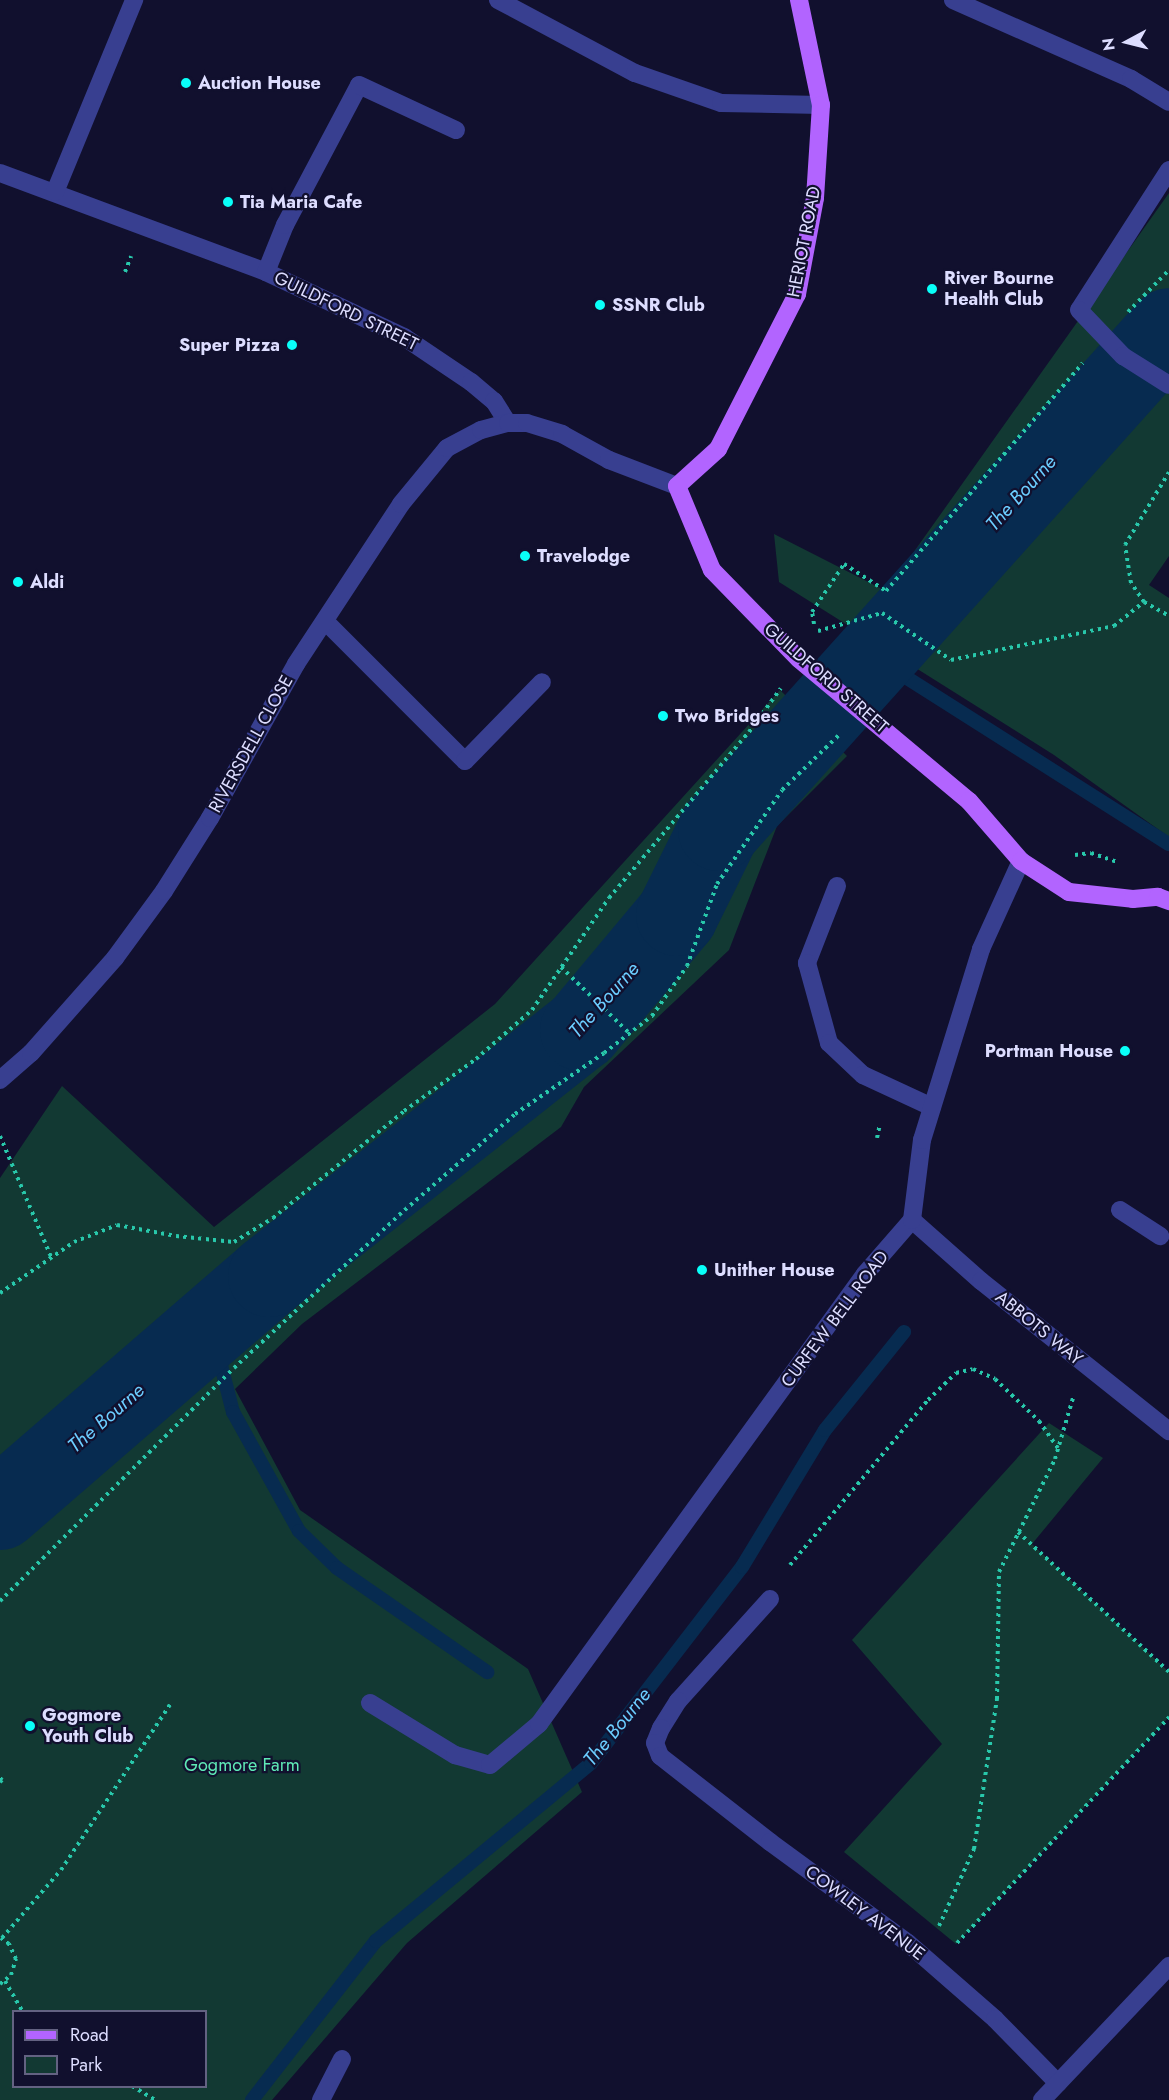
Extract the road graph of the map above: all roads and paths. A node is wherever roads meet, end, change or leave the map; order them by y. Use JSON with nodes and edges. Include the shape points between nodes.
{"nodes":[{"id":1,"x":134,"y":0,"type":"edge"},
{"id":2,"x":498,"y":0,"type":"edge"},
{"id":3,"x":799,"y":0,"type":"edge"},
{"id":4,"x":953,"y":0,"type":"edge"},
{"id":5,"x":1169,"y":102,"type":"edge"},
{"id":6,"x":821,"y":105,"type":"junction"},
{"id":7,"x":456,"y":130,"type":"dead end"},
{"id":8,"x":1169,"y":170,"type":"edge"},
{"id":9,"x":0,"y":173,"type":"edge"},
{"id":10,"x":55,"y":192,"type":"junction"},
{"id":11,"x":1169,"y":270,"type":"edge"},
{"id":12,"x":266,"y":272,"type":"junction"},
{"id":13,"x":1105,"y":338,"type":"junction"},
{"id":14,"x":1169,"y":385,"type":"edge"},
{"id":15,"x":508,"y":423,"type":"junction"},
{"id":16,"x":1169,"y":472,"type":"edge"},
{"id":17,"x":677,"y":486,"type":"junction"},
{"id":18,"x":1144,"y":602,"type":"junction"},
{"id":19,"x":1169,"y":616,"type":"edge"},
{"id":20,"x":324,"y":621,"type":"junction"},
{"id":21,"x":542,"y":682,"type":"dead end"},
{"id":22,"x":780,"y":690,"type":"dead end"},
{"id":23,"x":834,"y":740,"type":"dead end"},
{"id":24,"x":1021,"y":861,"type":"junction"},
{"id":25,"x":837,"y":886,"type":"dead end"},
{"id":26,"x":1169,"y":901,"type":"edge"},
{"id":27,"x":561,"y":966,"type":"junction"},
{"id":28,"x":629,"y":1033,"type":"junction"},
{"id":29,"x":2,"y":1074,"type":"edge"},
{"id":30,"x":932,"y":1107,"type":"junction"},
{"id":31,"x":879,"y":1124,"type":"dead end"},
{"id":32,"x":0,"y":1136,"type":"edge"},
{"id":33,"x":877,"y":1138,"type":"dead end"},
{"id":34,"x":1120,"y":1210,"type":"dead end"},
{"id":35,"x":912,"y":1220,"type":"junction"},
{"id":36,"x":1160,"y":1236,"type":"dead end"},
{"id":37,"x":51,"y":1257,"type":"junction"},
{"id":38,"x":0,"y":1293,"type":"edge"},
{"id":39,"x":1074,"y":1394,"type":"dead end"},
{"id":40,"x":1169,"y":1431,"type":"edge"},
{"id":41,"x":1058,"y":1449,"type":"junction"},
{"id":42,"x":1018,"y":1532,"type":"junction"},
{"id":43,"x":790,"y":1565,"type":"dead end"},
{"id":44,"x":770,"y":1599,"type":"dead end"},
{"id":45,"x":0,"y":1601,"type":"edge"},
{"id":46,"x":1169,"y":1672,"type":"edge"},
{"id":47,"x":370,"y":1703,"type":"dead end"},
{"id":48,"x":170,"y":1705,"type":"dead end"},
{"id":49,"x":1169,"y":1717,"type":"edge"},
{"id":50,"x":939,"y":1926,"type":"dead end"},
{"id":51,"x":1,"y":1938,"type":"edge"},
{"id":52,"x":956,"y":1944,"type":"dead end"},
{"id":53,"x":1169,"y":1966,"type":"edge"},
{"id":54,"x":5,"y":1981,"type":"junction"},
{"id":55,"x":0,"y":1984,"type":"edge"},
{"id":56,"x":22,"y":2010,"type":"edge"},
{"id":57,"x":342,"y":2059,"type":"dead end"},
{"id":58,"x":1058,"y":2083,"type":"junction"},
{"id":59,"x":135,"y":2088,"type":"edge"},
{"id":60,"x":155,"y":2100,"type":"edge"},
{"id":61,"x":321,"y":2100,"type":"edge"},
{"id":62,"x":1042,"y":2100,"type":"edge"}],
"edges":[{"from":1,"to":10,"type":"street"},
{"from":2,"to":6,"type":"street","via":[[635,73],[721,102]]},
{"from":3,"to":6,"type":"main road","name":"HERIOT ROAD"},
{"from":4,"to":5,"type":"street","via":[[1131,79]]},
{"from":6,"to":17,"type":"main road","name":"HERIOT ROAD","via":[[815,198],[797,294],[718,449]]},
{"from":7,"to":12,"type":"street","via":[[359,85],[285,225]]},
{"from":8,"to":13,"type":"street","via":[[1079,310]]},
{"from":9,"to":10,"type":"street","name":"GUILDFORD STREET"},
{"from":10,"to":12,"type":"street","name":"GUILDFORD STREET"},
{"from":11,"to":13,"type":"path"},
{"from":12,"to":15,"type":"street","name":"GUILDFORD STREET","via":[[404,337],[494,401]]},
{"from":13,"to":14,"type":"street","via":[[1123,356]]},
{"from":13,"to":18,"type":"path","via":[[886,591],[844,564],[812,612],[815,632],[882,613],[951,660],[1114,626]]},
{"from":15,"to":17,"type":"street","via":[[527,423],[562,434],[609,460]]},
{"from":15,"to":20,"type":"street","name":"RIVERSDELL CLOSE","via":[[481,430],[447,448],[401,504]]},
{"from":16,"to":18,"type":"path","via":[[1125,545],[1131,583]]},
{"from":17,"to":24,"type":"main road","name":"GUILDFORD STREET","via":[[712,570],[773,635],[969,801]]},
{"from":18,"to":19,"type":"path"},
{"from":20,"to":21,"type":"street","via":[[465,761]]},
{"from":20,"to":29,"type":"street","name":"RIVERSDELL CLOSE","via":[[164,891],[115,957],[31,1053]]},
{"from":22,"to":27,"type":"path","via":[[609,898]]},
{"from":23,"to":28,"type":"path","via":[[782,790],[717,884],[687,966],[652,1016]]},
{"from":24,"to":26,"type":"main road","name":"GUILDFORD STREET","via":[[1069,892]]},
{"from":24,"to":30,"type":"street","via":[[981,949]]},
{"from":25,"to":30,"type":"street","via":[[807,963],[829,1043],[863,1075]]},
{"from":27,"to":28,"type":"path"},
{"from":27,"to":37,"type":"path","via":[[532,1010],[476,1059],[404,1111],[273,1218],[234,1242],[117,1225],[74,1242]]},
{"from":28,"to":45,"type":"path","via":[[515,1114],[399,1215],[214,1387]]},
{"from":30,"to":35,"type":"street","via":[[922,1140]]},
{"from":31,"to":33,"type":"path"},
{"from":32,"to":37,"type":"path"},
{"from":34,"to":36,"type":"street"},
{"from":35,"to":40,"type":"street","name":"ABBOTS WAY","via":[[981,1281]]},
{"from":35,"to":47,"type":"street","name":"CURFEW BELL ROAD","via":[[865,1274],[539,1724],[490,1765],[455,1755]]},
{"from":37,"to":38,"type":"path"},
{"from":39,"to":41,"type":"path"},
{"from":41,"to":42,"type":"path"},
{"from":41,"to":43,"type":"path","via":[[1039,1421],[995,1379],[973,1369],[956,1373],[928,1400]]},
{"from":42,"to":46,"type":"path"},
{"from":42,"to":50,"type":"path","via":[[999,1572],[997,1699],[974,1849]]},
{"from":44,"to":58,"type":"street","name":"COWLEY AVENUE","via":[[678,1701],[655,1743],[660,1756],[908,1943],[995,2019]]},
{"from":48,"to":51,"type":"path","via":[[61,1870]]},
{"from":49,"to":52,"type":"path"},
{"from":51,"to":54,"type":"path","via":[[9,1944],[16,1959]]},
{"from":53,"to":58,"type":"street"},
{"from":54,"to":55,"type":"path"},
{"from":54,"to":56,"type":"path"},
{"from":57,"to":61,"type":"street"},
{"from":58,"to":62,"type":"street"},
{"from":59,"to":60,"type":"path"}]}
